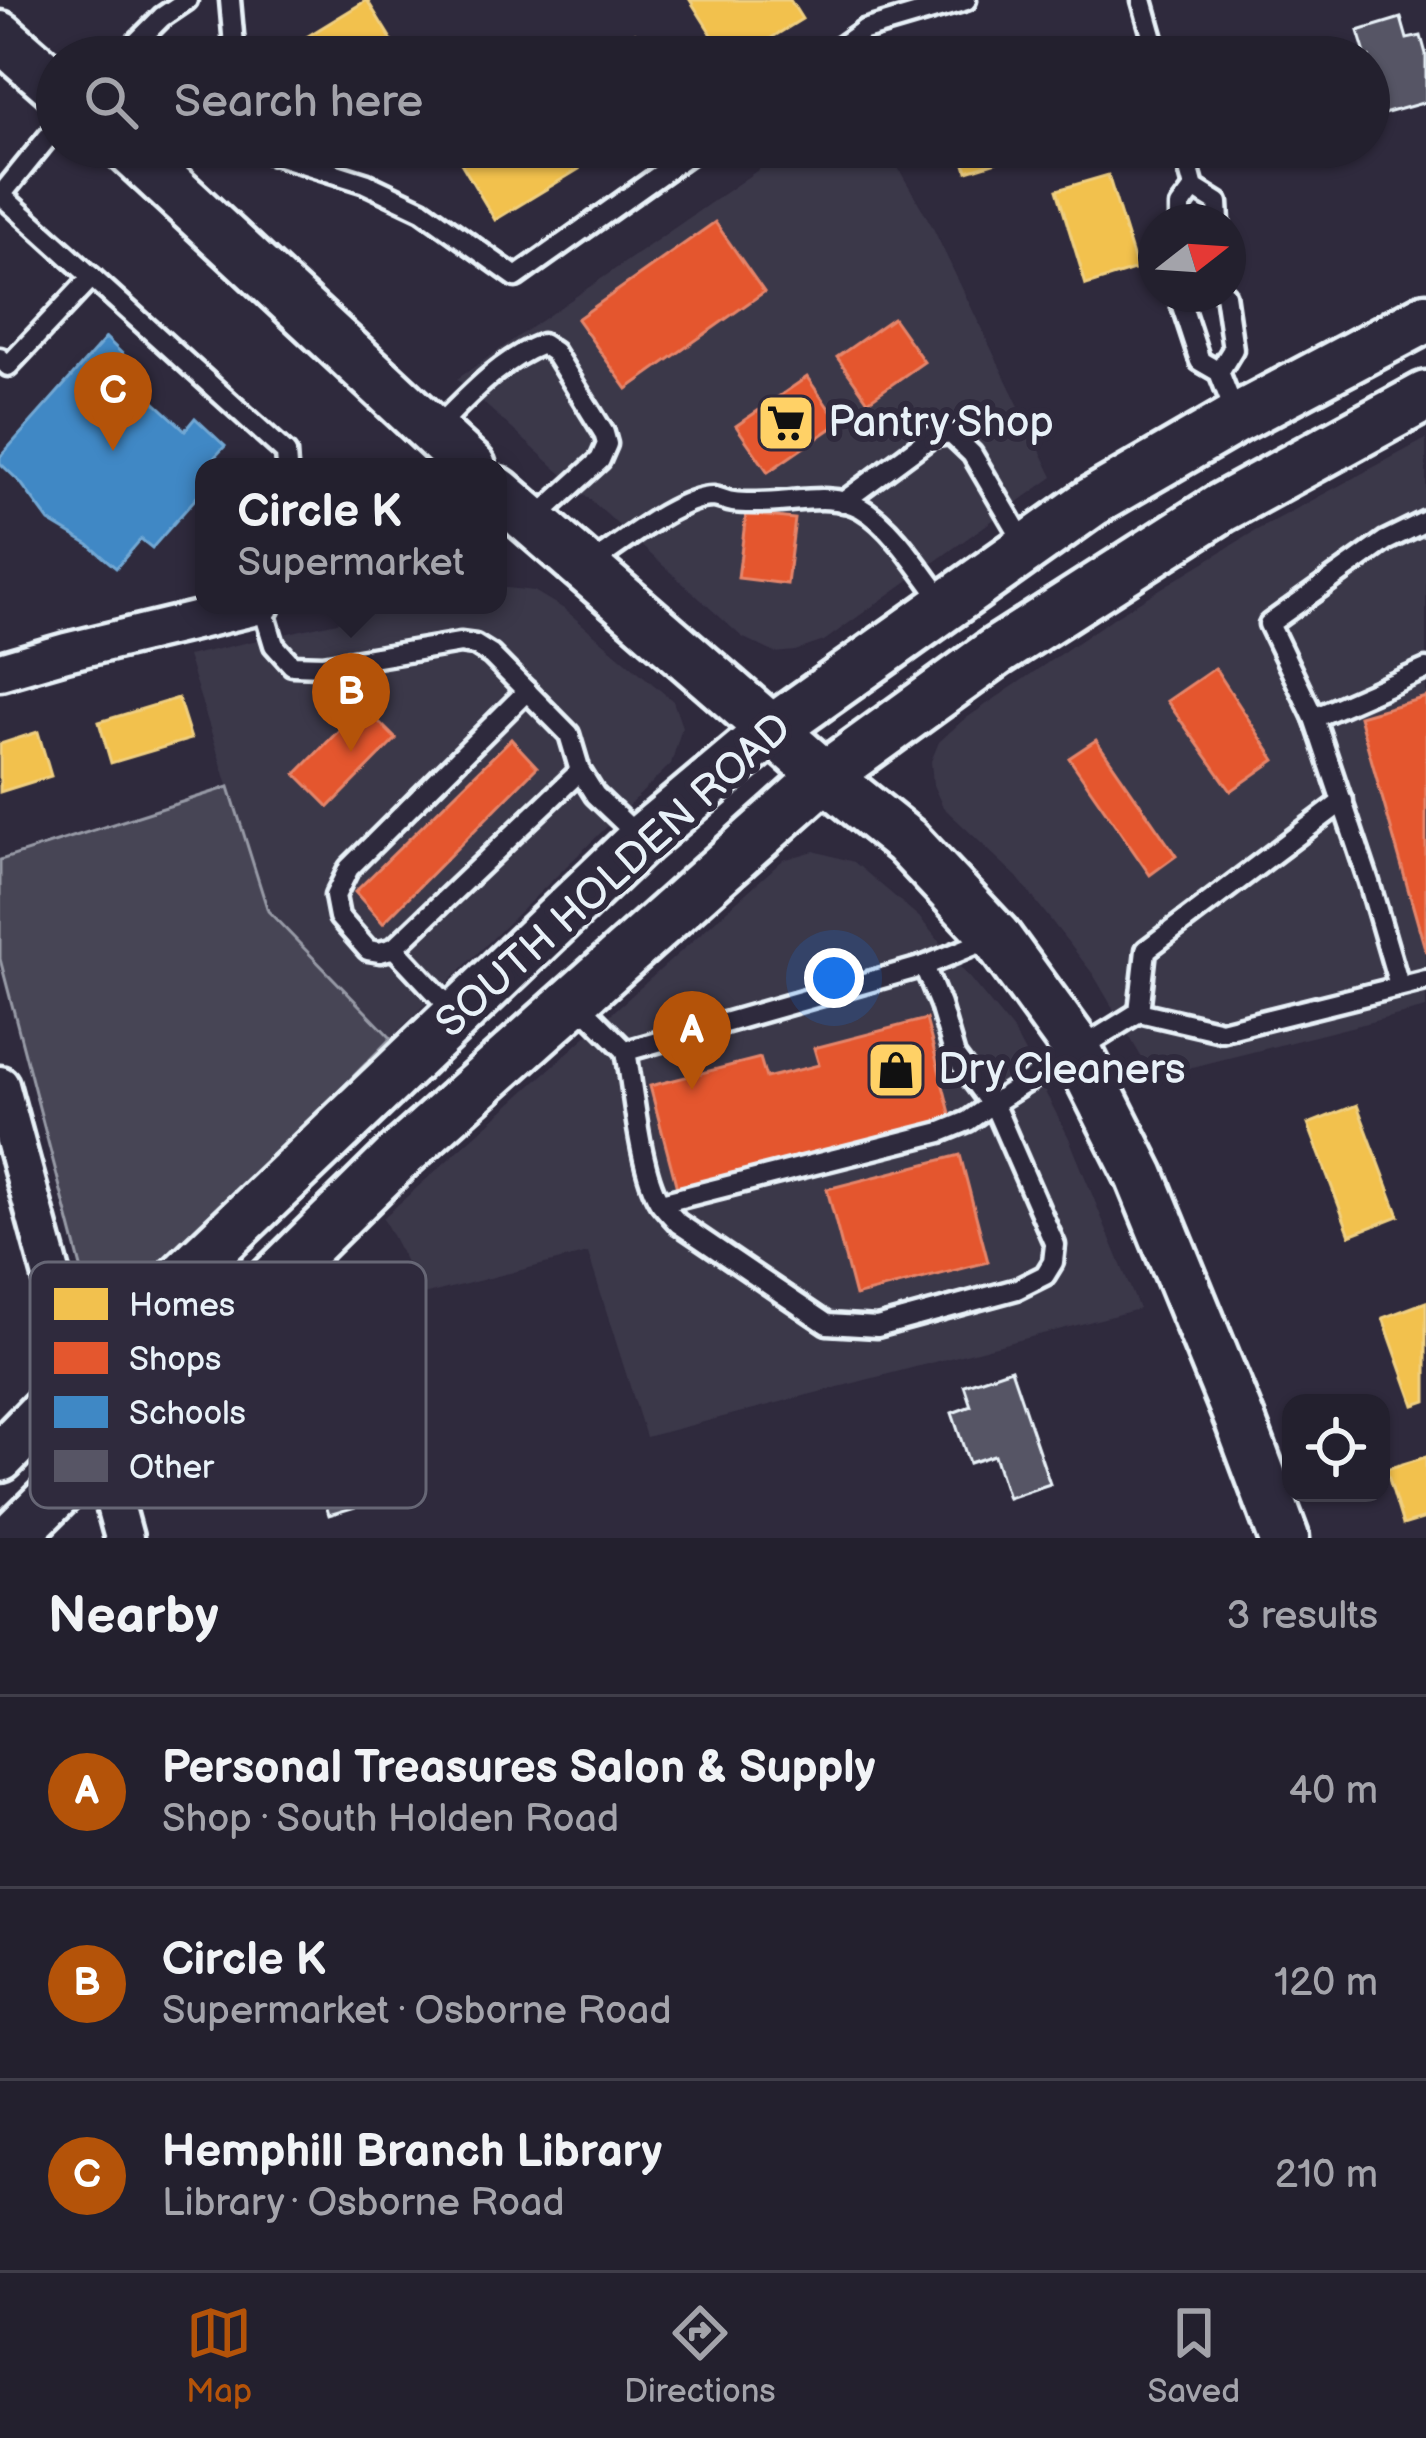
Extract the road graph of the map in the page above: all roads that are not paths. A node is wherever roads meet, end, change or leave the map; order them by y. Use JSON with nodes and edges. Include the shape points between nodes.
{"nodes":[{"id":1,"x":187,"y":0,"type":"edge"},
{"id":2,"x":230,"y":0,"type":"edge"},
{"id":3,"x":966,"y":0,"type":"edge"},
{"id":4,"x":1142,"y":0,"type":"edge"},
{"id":5,"x":0,"y":36,"type":"edge"},
{"id":6,"x":143,"y":36,"type":"edge"},
{"id":7,"x":233,"y":36,"type":"edge"},
{"id":8,"x":856,"y":36,"type":"edge"},
{"id":9,"x":1152,"y":36,"type":"edge"},
{"id":10,"x":36,"y":68,"type":"edge"},
{"id":11,"x":36,"y":152,"type":"edge"},
{"id":12,"x":150,"y":168,"type":"edge"},
{"id":13,"x":318,"y":168,"type":"edge"},
{"id":14,"x":669,"y":168,"type":"edge"},
{"id":15,"x":1189,"y":168,"type":"edge"},
{"id":16,"x":1194,"y":188,"type":"junction"},
{"id":17,"x":1,"y":196,"type":"edge"},
{"id":18,"x":1182,"y":204,"type":"edge"},
{"id":19,"x":1219,"y":204,"type":"edge"},
{"id":20,"x":92,"y":278,"type":"junction"},
{"id":21,"x":1184,"y":312,"type":"edge"},
{"id":22,"x":1228,"y":312,"type":"edge"},
{"id":23,"x":1426,"y":318,"type":"edge"},
{"id":24,"x":0,"y":358,"type":"edge"},
{"id":25,"x":1220,"y":372,"type":"junction"},
{"id":26,"x":1426,"y":396,"type":"edge"},
{"id":27,"x":1237,"y":418,"type":"junction"},
{"id":28,"x":433,"y":431,"type":"junction"},
{"id":29,"x":286,"y":458,"type":"edge"},
{"id":30,"x":462,"y":458,"type":"edge"},
{"id":31,"x":843,"y":502,"type":"junction"},
{"id":32,"x":509,"y":515,"type":"edge"},
{"id":33,"x":1426,"y":521,"type":"edge"},
{"id":34,"x":1028,"y":548,"type":"junction"},
{"id":35,"x":584,"y":568,"type":"junction"},
{"id":36,"x":946,"y":605,"type":"junction"},
{"id":37,"x":224,"y":614,"type":"edge"},
{"id":38,"x":264,"y":614,"type":"edge"},
{"id":39,"x":1426,"y":669,"type":"edge"},
{"id":40,"x":0,"y":671,"type":"edge"},
{"id":41,"x":527,"y":691,"type":"junction"},
{"id":42,"x":1314,"y":718,"type":"junction"},
{"id":43,"x":773,"y":729,"type":"junction"},
{"id":44,"x":580,"y":771,"type":"junction"},
{"id":45,"x":825,"y":776,"type":"junction"},
{"id":46,"x":1343,"y":801,"type":"junction"},
{"id":47,"x":642,"y":839,"type":"junction"},
{"id":48,"x":996,"y":937,"type":"junction"},
{"id":49,"x":394,"y":948,"type":"junction"},
{"id":50,"x":924,"y":965,"type":"junction"},
{"id":51,"x":1426,"y":980,"type":"edge"},
{"id":52,"x":1400,"y":985,"type":"junction"},
{"id":53,"x":575,"y":999,"type":"junction"},
{"id":54,"x":1139,"y":1012,"type":"junction"},
{"id":55,"x":457,"y":1015,"type":"junction"},
{"id":56,"x":1076,"y":1049,"type":"junction"},
{"id":57,"x":626,"y":1051,"type":"junction"},
{"id":58,"x":0,"y":1085,"type":"edge"},
{"id":59,"x":994,"y":1103,"type":"junction"},
{"id":60,"x":662,"y":1203,"type":"junction"},
{"id":61,"x":48,"y":1262,"type":"edge"},
{"id":62,"x":198,"y":1262,"type":"edge"},
{"id":63,"x":291,"y":1262,"type":"edge"},
{"id":64,"x":30,"y":1426,"type":"edge"},
{"id":65,"x":0,"y":1457,"type":"edge"},
{"id":66,"x":41,"y":1508,"type":"edge"},
{"id":67,"x":116,"y":1508,"type":"edge"},
{"id":68,"x":11,"y":1538,"type":"edge"},
{"id":69,"x":124,"y":1538,"type":"edge"},
{"id":70,"x":1284,"y":1538,"type":"edge"}],
"edges":[{"from":1,"to":6,"type":"lane"},
{"from":2,"to":7,"type":"lane"},
{"from":3,"to":8,"type":"lane"},
{"from":4,"to":9,"type":"lane"},
{"from":5,"to":10,"type":"main road"},
{"from":11,"to":17,"type":"lane"},
{"from":12,"to":28,"type":"main road"},
{"from":13,"to":14,"type":"lane","via":[[422,210],[516,277]]},
{"from":15,"to":16,"type":"lane"},
{"from":16,"to":18,"type":"lane"},
{"from":16,"to":19,"type":"lane"},
{"from":17,"to":20,"type":"lane"},
{"from":20,"to":24,"type":"lane","via":[[8,366]]},
{"from":20,"to":29,"type":"lane"},
{"from":21,"to":25,"type":"lane","via":[[1200,361]]},
{"from":22,"to":25,"type":"lane","via":[[1233,349]]},
{"from":23,"to":27,"type":"main road","name":"SOUTH HOLDEN ROAD"},
{"from":25,"to":27,"type":"lane"},
{"from":26,"to":45,"type":"main road","name":"SOUTH HOLDEN ROAD","via":[[1221,508],[996,652]]},
{"from":27,"to":34,"type":"main road","name":"SOUTH HOLDEN ROAD"},
{"from":28,"to":30,"type":"main road"},
{"from":28,"to":32,"type":"lane","via":[[526,350],[542,344],[554,352],[607,443],[600,460]]},
{"from":31,"to":34,"type":"lane","via":[[931,437],[951,434],[972,454]]},
{"from":31,"to":35,"type":"lane","via":[[693,500]]},
{"from":31,"to":36,"type":"lane","via":[[878,522]]},
{"from":32,"to":35,"type":"main road"},
{"from":33,"to":42,"type":"lane","via":[[1269,624]]},
{"from":34,"to":36,"type":"main road","name":"SOUTH HOLDEN ROAD"},
{"from":35,"to":43,"type":"main road"},
{"from":36,"to":43,"type":"main road","name":"SOUTH HOLDEN ROAD"},
{"from":37,"to":40,"type":"street"},
{"from":38,"to":41,"type":"lane","via":[[274,645],[292,665],[460,643],[491,655]]},
{"from":39,"to":42,"type":"lane"},
{"from":41,"to":44,"type":"lane","via":[[569,734]]},
{"from":41,"to":49,"type":"lane","via":[[350,868],[335,896],[340,917],[368,950]]},
{"from":42,"to":46,"type":"lane"},
{"from":43,"to":45,"type":"main road"},
{"from":43,"to":47,"type":"main road","name":"SOUTH HOLDEN ROAD"},
{"from":44,"to":47,"type":"lane"},
{"from":44,"to":49,"type":"lane"},
{"from":45,"to":48,"type":"main road","via":[[906,841]]},
{"from":45,"to":53,"type":"main road","name":"SOUTH HOLDEN ROAD"},
{"from":46,"to":52,"type":"lane"},
{"from":46,"to":54,"type":"lane","via":[[1146,950]]},
{"from":47,"to":55,"type":"main road","name":"SOUTH HOLDEN ROAD"},
{"from":48,"to":50,"type":"lane"},
{"from":48,"to":56,"type":"main road"},
{"from":49,"to":55,"type":"lane"},
{"from":50,"to":57,"type":"lane"},
{"from":50,"to":59,"type":"lane","via":[[956,1056]]},
{"from":51,"to":52,"type":"lane"},
{"from":52,"to":54,"type":"lane","via":[[1222,1030]]},
{"from":53,"to":57,"type":"lane"},
{"from":53,"to":63,"type":"main road","name":"SOUTH HOLDEN ROAD"},
{"from":54,"to":56,"type":"lane"},
{"from":55,"to":62,"type":"main road","name":"SOUTH HOLDEN ROAD"},
{"from":56,"to":59,"type":"lane"},
{"from":56,"to":70,"type":"main road","via":[[1140,1176]]},
{"from":57,"to":60,"type":"lane","via":[[647,1173]]},
{"from":58,"to":61,"type":"street"},
{"from":59,"to":60,"type":"lane","via":[[941,1132]]},
{"from":59,"to":60,"type":"lane","via":[[1055,1245],[1045,1275],[1017,1289],[877,1327],[827,1324],[678,1223]]},
{"from":64,"to":65,"type":"main road","name":"SOUTH HOLDEN ROAD"},
{"from":66,"to":68,"type":"main road","name":"SOUTH HOLDEN ROAD"},
{"from":67,"to":69,"type":"street"}]}
